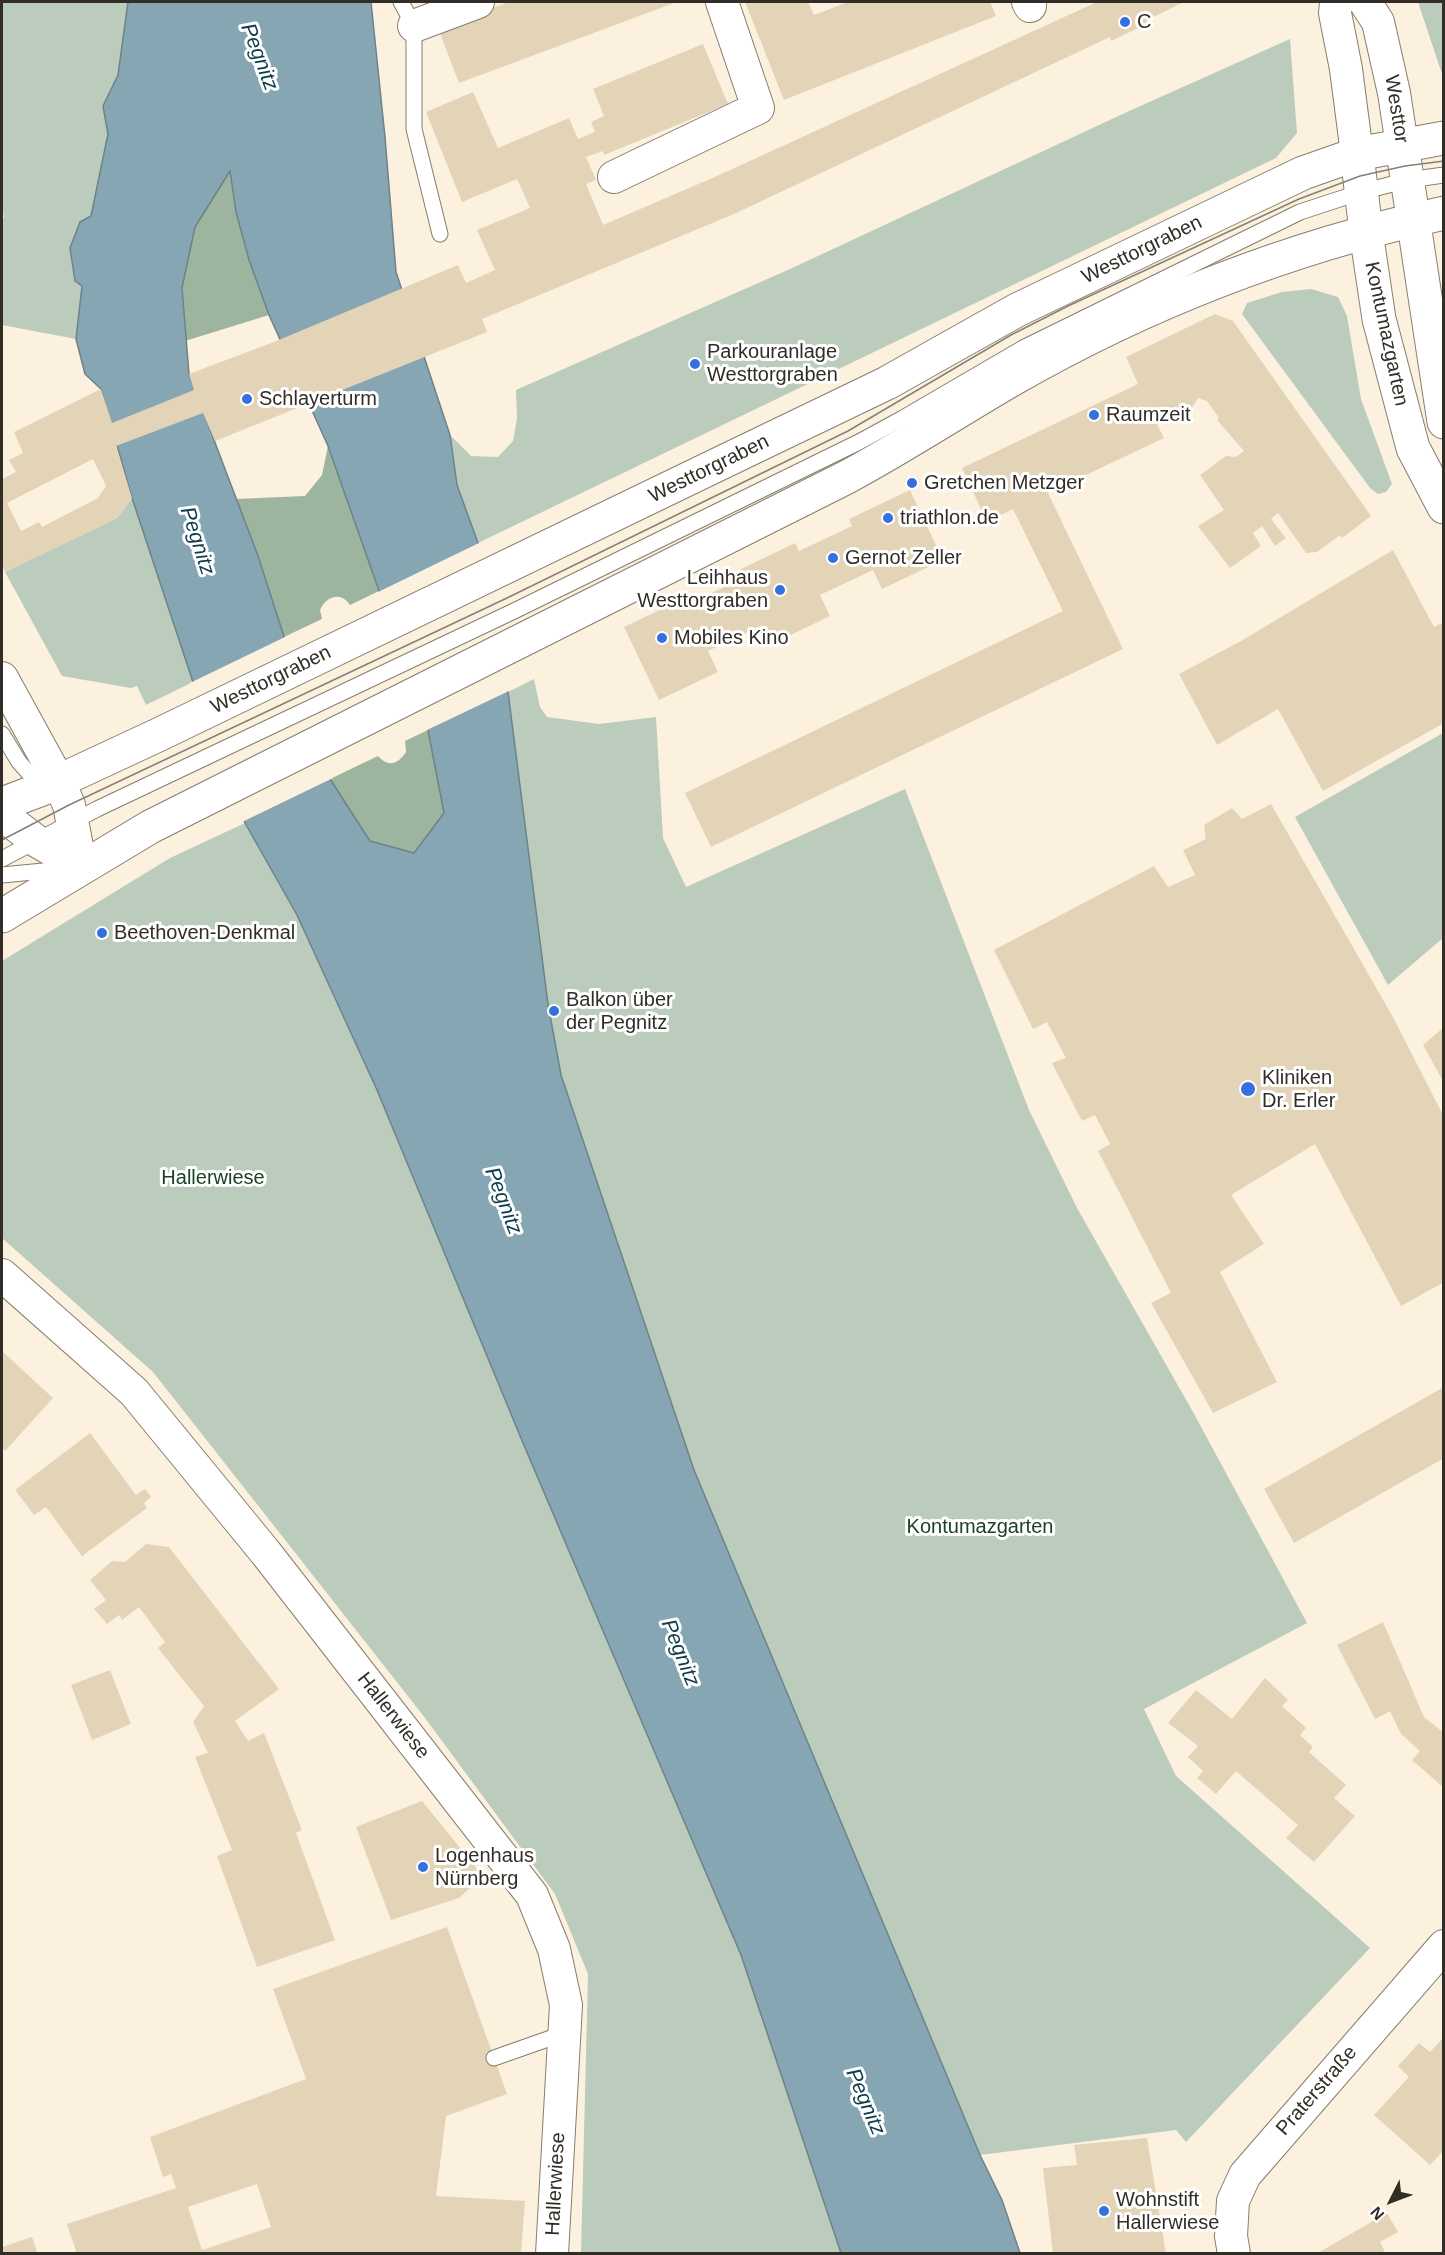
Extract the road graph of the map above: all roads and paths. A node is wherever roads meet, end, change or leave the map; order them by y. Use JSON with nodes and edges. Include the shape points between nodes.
{"nodes":[{"id":1,"x":478,"y":2,"type":"edge"},
{"id":2,"x":722,"y":2,"type":"edge"},
{"id":3,"x":1336,"y":2,"type":"edge"},
{"id":4,"x":1365,"y":2,"type":"edge"},
{"id":5,"x":408,"y":14,"type":"edge"},
{"id":6,"x":1443,"y":138,"type":"edge"},
{"id":7,"x":1402,"y":144,"type":"junction"},
{"id":8,"x":1357,"y":153,"type":"junction"},
{"id":9,"x":1443,"y":175,"type":"edge"},
{"id":10,"x":614,"y":177,"type":"dead end"},
{"id":11,"x":1408,"y":180,"type":"junction"},
{"id":12,"x":1361,"y":192,"type":"junction"},
{"id":13,"x":1428,"y":217,"type":"edge"},
{"id":14,"x":1366,"y":232,"type":"junction"},
{"id":15,"x":440,"y":234,"type":"dead end"},
{"id":16,"x":1443,"y":422,"type":"edge"},
{"id":17,"x":1443,"y":507,"type":"edge"},
{"id":18,"x":517,"y":627,"type":"junction"},
{"id":19,"x":2,"y":678,"type":"edge"},
{"id":20,"x":2,"y":734,"type":"edge"},
{"id":21,"x":68,"y":801,"type":"junction"},
{"id":22,"x":2,"y":804,"type":"edge"},
{"id":23,"x":2,"y":816,"type":"edge"},
{"id":24,"x":35,"y":840,"type":"junction"},
{"id":25,"x":2,"y":859,"type":"edge"},
{"id":26,"x":81,"y":867,"type":"junction"},
{"id":27,"x":2,"y":875,"type":"edge"},
{"id":28,"x":2,"y":916,"type":"edge"},
{"id":29,"x":2,"y":1275,"type":"edge"},
{"id":30,"x":1443,"y":1946,"type":"edge"},
{"id":31,"x":565,"y":2033,"type":"junction"},
{"id":32,"x":494,"y":2058,"type":"dead end"},
{"id":33,"x":552,"y":2253,"type":"edge"},
{"id":34,"x":1234,"y":2253,"type":"edge"}],
"edges":[{"from":1,"to":5,"type":"street"},
{"from":2,"to":10,"type":"street","via":[[758,108]]},
{"from":3,"to":8,"type":"street"},
{"from":4,"to":7,"type":"street","name":"Westtor","via":[[1378,22]]},
{"from":5,"to":15,"type":"lane","via":[[414,129]]},
{"from":6,"to":7,"type":"main road","name":"Westtorgraben"},
{"from":7,"to":8,"type":"main road","name":"Westtorgraben"},
{"from":7,"to":11,"type":"main road","name":"Westtor"},
{"from":8,"to":12,"type":"main road","name":"Kontumazgarten"},
{"from":8,"to":21,"type":"main road","name":"Westtorgraben","via":[[1319,166],[1192,225],[1017,310],[887,383],[158,735]]},
{"from":9,"to":11,"type":"lane"},
{"from":11,"to":12,"type":"lane"},
{"from":11,"to":13,"type":"main road","name":"Westtor"},
{"from":12,"to":14,"type":"main road","name":"Kontumazgarten"},
{"from":12,"to":18,"type":"lane","via":[[1300,212],[1023,348],[903,418]]},
{"from":13,"to":14,"type":"main road"},
{"from":13,"to":16,"type":"main road","name":"Kontumazgarten"},
{"from":14,"to":17,"type":"main road","name":"Kontumazgarten","via":[[1379,319],[1413,448]]},
{"from":14,"to":18,"type":"main road","via":[[1240,273],[1105,331],[1012,379],[847,477]]},
{"from":18,"to":21,"type":"lane","via":[[175,774]]},
{"from":18,"to":26,"type":"main road"},
{"from":19,"to":21,"type":"street"},
{"from":20,"to":21,"type":"lane","via":[[19,762]]},
{"from":21,"to":22,"type":"main road","name":"Westtorgraben"},
{"from":21,"to":24,"type":"lane"},
{"from":21,"to":26,"type":"street"},
{"from":23,"to":24,"type":"street"},
{"from":24,"to":25,"type":"lane"},
{"from":24,"to":26,"type":"street"},
{"from":26,"to":27,"type":"lane"},
{"from":26,"to":28,"type":"main road"},
{"from":29,"to":31,"type":"street","name":"Hallerwiese","via":[[134,1392],[266,1553],[532,1894],[554,1949],[566,2005]]},
{"from":30,"to":34,"type":"street","name":"Praterstraße","via":[[1245,2175],[1233,2201]]},
{"from":31,"to":32,"type":"lane"},
{"from":31,"to":33,"type":"street","name":"Hallerwiese"}]}
